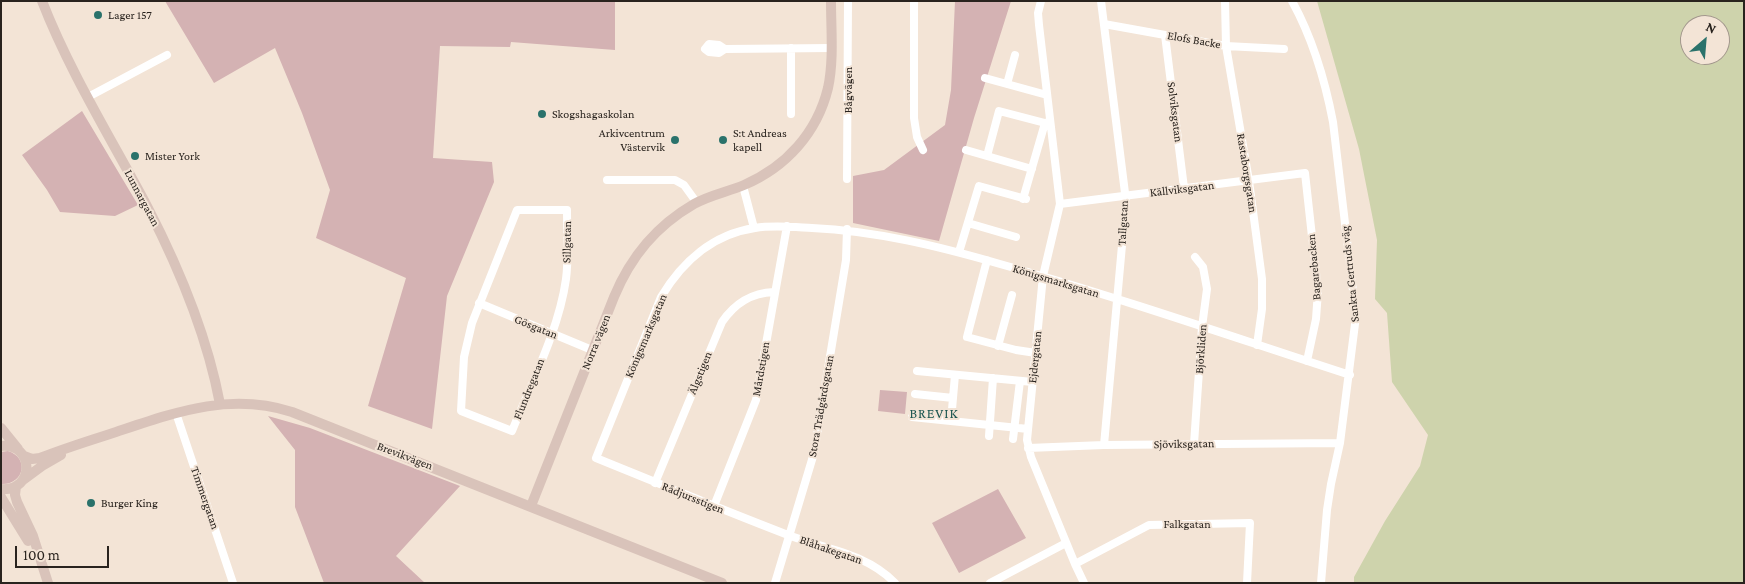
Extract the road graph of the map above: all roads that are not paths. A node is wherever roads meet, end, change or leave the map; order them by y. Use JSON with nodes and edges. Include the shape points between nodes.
{"nodes":[{"id":1,"x":42,"y":1,"type":"edge"},
{"id":2,"x":831,"y":1,"type":"edge"},
{"id":3,"x":848,"y":1,"type":"edge"},
{"id":4,"x":914,"y":1,"type":"edge"},
{"id":5,"x":1041,"y":1,"type":"edge"},
{"id":6,"x":1101,"y":1,"type":"edge"},
{"id":7,"x":1225,"y":1,"type":"edge"},
{"id":8,"x":1292,"y":1,"type":"edge"},
{"id":9,"x":1104,"y":24,"type":"junction"},
{"id":10,"x":1165,"y":35,"type":"junction"},
{"id":11,"x":1226,"y":46,"type":"junction"},
{"id":12,"x":791,"y":48,"type":"junction"},
{"id":13,"x":831,"y":48,"type":"junction"},
{"id":14,"x":1284,"y":48,"type":"dead end"},
{"id":15,"x":725,"y":49,"type":"dead end"},
{"id":16,"x":167,"y":55,"type":"dead end"},
{"id":17,"x":1015,"y":55,"type":"dead end"},
{"id":18,"x":985,"y":78,"type":"dead end"},
{"id":19,"x":1007,"y":84,"type":"junction"},
{"id":20,"x":1047,"y":95,"type":"junction"},
{"id":21,"x":88,"y":97,"type":"junction"},
{"id":22,"x":791,"y":114,"type":"dead end"},
{"id":23,"x":1048,"y":123,"type":"junction"},
{"id":24,"x":923,"y":150,"type":"dead end"},
{"id":25,"x":966,"y":150,"type":"dead end"},
{"id":26,"x":987,"y":156,"type":"junction"},
{"id":27,"x":1032,"y":169,"type":"junction"},
{"id":28,"x":1305,"y":173,"type":"joint"},
{"id":29,"x":847,"y":179,"type":"dead end"},
{"id":30,"x":607,"y":180,"type":"dead end"},
{"id":31,"x":1248,"y":181,"type":"junction"},
{"id":32,"x":743,"y":186,"type":"junction"},
{"id":33,"x":1184,"y":188,"type":"junction"},
{"id":34,"x":1125,"y":196,"type":"junction"},
{"id":35,"x":697,"y":203,"type":"junction"},
{"id":36,"x":1060,"y":204,"type":"junction"},
{"id":37,"x":968,"y":223,"type":"junction"},
{"id":38,"x":787,"y":226,"type":"junction"},
{"id":39,"x":754,"y":228,"type":"junction"},
{"id":40,"x":847,"y":230,"type":"junction"},
{"id":41,"x":1016,"y":237,"type":"dead end"},
{"id":42,"x":959,"y":252,"type":"junction"},
{"id":43,"x":1195,"y":257,"type":"dead end"},
{"id":44,"x":987,"y":260,"type":"junction"},
{"id":45,"x":1043,"y":276,"type":"junction"},
{"id":46,"x":774,"y":292,"type":"junction"},
{"id":47,"x":1012,"y":295,"type":"dead end"},
{"id":48,"x":1118,"y":299,"type":"junction"},
{"id":49,"x":479,"y":303,"type":"junction"},
{"id":50,"x":1202,"y":327,"type":"junction"},
{"id":51,"x":551,"y":334,"type":"junction"},
{"id":52,"x":1257,"y":345,"type":"junction"},
{"id":53,"x":998,"y":346,"type":"junction"},
{"id":54,"x":592,"y":350,"type":"junction"},
{"id":55,"x":1036,"y":353,"type":"junction"},
{"id":56,"x":1307,"y":361,"type":"junction"},
{"id":57,"x":917,"y":371,"type":"dead end"},
{"id":58,"x":955,"y":374,"type":"junction"},
{"id":59,"x":1350,"y":375,"type":"junction"},
{"id":60,"x":994,"y":378,"type":"junction"},
{"id":61,"x":1020,"y":381,"type":"junction"},
{"id":62,"x":1033,"y":382,"type":"junction"},
{"id":63,"x":915,"y":394,"type":"dead end"},
{"id":64,"x":953,"y":398,"type":"junction"},
{"id":65,"x":220,"y":404,"type":"junction"},
{"id":66,"x":176,"y":413,"type":"junction"},
{"id":67,"x":912,"y":417,"type":"dead end"},
{"id":68,"x":951,"y":421,"type":"junction"},
{"id":69,"x":990,"y":425,"type":"junction"},
{"id":70,"x":1,"y":428,"type":"edge"},
{"id":71,"x":1014,"y":428,"type":"junction"},
{"id":72,"x":1028,"y":429,"type":"junction"},
{"id":73,"x":989,"y":436,"type":"dead end"},
{"id":74,"x":1013,"y":439,"type":"dead end"},
{"id":75,"x":1340,"y":442,"type":"junction"},
{"id":76,"x":1194,"y":444,"type":"junction"},
{"id":77,"x":79,"y":445,"type":"junction"},
{"id":78,"x":1104,"y":445,"type":"junction"},
{"id":79,"x":1,"y":446,"type":"edge"},
{"id":80,"x":1028,"y":448,"type":"junction"},
{"id":81,"x":21,"y":453,"type":"junction"},
{"id":82,"x":596,"y":458,"type":"joint"},
{"id":83,"x":20,"y":483,"type":"junction"},
{"id":84,"x":656,"y":483,"type":"junction"},
{"id":85,"x":1,"y":489,"type":"edge"},
{"id":86,"x":1,"y":497,"type":"edge"},
{"id":87,"x":531,"y":506,"type":"junction"},
{"id":88,"x":714,"y":506,"type":"junction"},
{"id":89,"x":790,"y":536,"type":"junction"},
{"id":90,"x":1066,"y":543,"type":"junction"},
{"id":91,"x":1075,"y":564,"type":"junction"},
{"id":92,"x":47,"y":579,"type":"edge"},
{"id":93,"x":777,"y":582,"type":"edge"},
{"id":94,"x":233,"y":583,"type":"edge"},
{"id":95,"x":722,"y":583,"type":"edge"},
{"id":96,"x":895,"y":583,"type":"edge"},
{"id":97,"x":990,"y":583,"type":"edge"},
{"id":98,"x":1084,"y":583,"type":"edge"},
{"id":99,"x":1247,"y":583,"type":"edge"},
{"id":100,"x":1320,"y":583,"type":"edge"}],
"edges":[{"from":1,"to":21,"type":"street","name":"Lunnargatan"},
{"from":2,"to":13,"type":"street","name":"Norra vägen"},
{"from":3,"to":29,"type":"street","name":"Bågvägen"},
{"from":4,"to":24,"type":"street","via":[[914,118]]},
{"from":5,"to":20,"type":"street","name":"Ejdergatan","via":[[1038,13]]},
{"from":6,"to":9,"type":"street","name":"Tallgatan"},
{"from":7,"to":11,"type":"street","name":"Rastaborgsgatan"},
{"from":8,"to":59,"type":"street","name":"Sankta Gertruds väg","via":[[1320,65],[1333,122],[1355,302],[1356,326]]},
{"from":9,"to":10,"type":"street","name":"Elofs Backe"},
{"from":9,"to":34,"type":"street","name":"Tallgatan"},
{"from":10,"to":11,"type":"street","name":"Elofs Backe"},
{"from":10,"to":33,"type":"street","name":"Solviksgatan"},
{"from":11,"to":14,"type":"street","name":"Elofs Backe"},
{"from":11,"to":31,"type":"street","name":"Rastaborgsgatan"},
{"from":12,"to":13,"type":"street"},
{"from":12,"to":15,"type":"street"},
{"from":12,"to":22,"type":"street"},
{"from":13,"to":32,"type":"street","name":"Norra vägen","via":[[830,75],[824,101],[804,139],[784,161]]},
{"from":16,"to":21,"type":"street"},
{"from":17,"to":19,"type":"street"},
{"from":18,"to":19,"type":"street"},
{"from":19,"to":20,"type":"street"},
{"from":20,"to":23,"type":"street","name":"Ejdergatan"},
{"from":21,"to":65,"type":"street","name":"Lunnargatan","via":[[174,263],[203,335]]},
{"from":23,"to":26,"type":"street","via":[[999,110]]},
{"from":23,"to":27,"type":"street","name":"Ejdergatan"},
{"from":23,"to":36,"type":"street","name":"Ejdergatan"},
{"from":25,"to":26,"type":"street"},
{"from":26,"to":27,"type":"street"},
{"from":27,"to":37,"type":"street","name":"Ejdergatan","via":[[1025,199],[979,186]]},
{"from":28,"to":31,"type":"street","name":"Källviksgatan"},
{"from":28,"to":56,"type":"street","name":"Bagarebacken","via":[[1318,291]]},
{"from":30,"to":35,"type":"street","via":[[674,180],[684,186]]},
{"from":31,"to":33,"type":"street","name":"Källviksgatan"},
{"from":31,"to":52,"type":"street","name":"Rastaborgsgatan","via":[[1263,295]]},
{"from":32,"to":35,"type":"street","name":"Norra vägen"},
{"from":32,"to":39,"type":"street"},
{"from":33,"to":34,"type":"street","name":"Källviksgatan"},
{"from":34,"to":36,"type":"street","name":"Källviksgatan"},
{"from":34,"to":48,"type":"street","name":"Tallgatan"},
{"from":35,"to":54,"type":"street","name":"Norra vägen","via":[[660,228],[637,254],[620,283]]},
{"from":36,"to":45,"type":"street","name":"Ejdergatan"},
{"from":37,"to":41,"type":"street"},
{"from":37,"to":42,"type":"street","name":"Ejdergatan"},
{"from":38,"to":39,"type":"street","name":"Königsmarksgatan"},
{"from":38,"to":40,"type":"street","name":"Königsmarksgatan"},
{"from":38,"to":46,"type":"street","name":"Mårdstigen"},
{"from":39,"to":82,"type":"street","name":"Königsmarksgatan","via":[[706,247],[671,280],[661,297]]},
{"from":40,"to":42,"type":"street","name":"Königsmarksgatan"},
{"from":40,"to":89,"type":"street","name":"Stora Trädgårdsgatan","via":[[846,260],[814,453]]},
{"from":42,"to":44,"type":"street","name":"Königsmarksgatan"},
{"from":43,"to":50,"type":"street","name":"Björkliden","via":[[1203,267],[1207,289]]},
{"from":44,"to":45,"type":"street","name":"Königsmarksgatan"},
{"from":44,"to":53,"type":"street","via":[[967,337]]},
{"from":45,"to":48,"type":"street","name":"Königsmarksgatan"},
{"from":45,"to":55,"type":"street","name":"Ejdergatan"},
{"from":46,"to":84,"type":"street","name":"Älgstigen","via":[[763,292],[745,299],[722,322]]},
{"from":46,"to":88,"type":"street","name":"Mårdstigen","via":[[756,400]]},
{"from":47,"to":53,"type":"street"},
{"from":48,"to":50,"type":"street","name":"Königsmarksgatan"},
{"from":48,"to":78,"type":"street","name":"Tallgatan"},
{"from":49,"to":51,"type":"street","name":"Gösgatan"},
{"from":49,"to":51,"type":"street","name":"Flundregatan","via":[[464,357],[461,411],[512,431]]},
{"from":49,"to":51,"type":"street","name":"Sillgatan","via":[[517,210],[567,210],[566,279]]},
{"from":50,"to":52,"type":"street","name":"Königsmarksgatan"},
{"from":50,"to":76,"type":"street","name":"Björkliden"},
{"from":51,"to":54,"type":"street","name":"Gösgatan"},
{"from":52,"to":56,"type":"street","name":"Königsmarksgatan"},
{"from":53,"to":55,"type":"street"},
{"from":54,"to":87,"type":"street","name":"Norra vägen"},
{"from":55,"to":62,"type":"street","name":"Ejdergatan"},
{"from":56,"to":59,"type":"street","name":"Königsmarksgatan"},
{"from":57,"to":58,"type":"street"},
{"from":58,"to":60,"type":"street"},
{"from":58,"to":64,"type":"street"},
{"from":59,"to":75,"type":"street","name":"Sankta Gertruds väg"},
{"from":60,"to":61,"type":"street"},
{"from":60,"to":69,"type":"street"},
{"from":61,"to":62,"type":"street"},
{"from":61,"to":71,"type":"street"},
{"from":62,"to":72,"type":"street","name":"Ejdergatan"},
{"from":63,"to":64,"type":"street"},
{"from":64,"to":68,"type":"street"},
{"from":65,"to":66,"type":"street","name":"Brevikvägen"},
{"from":65,"to":87,"type":"street","name":"Brevikvägen","via":[[249,403],[292,412]]},
{"from":66,"to":77,"type":"street","name":"Brevikvägen"},
{"from":66,"to":94,"type":"street","name":"Timmergatan"},
{"from":67,"to":68,"type":"street"},
{"from":68,"to":69,"type":"street"},
{"from":69,"to":71,"type":"street"},
{"from":69,"to":73,"type":"street"},
{"from":70,"to":81,"type":"street"},
{"from":71,"to":72,"type":"street"},
{"from":71,"to":74,"type":"street"},
{"from":72,"to":80,"type":"street","name":"Ejdergatan"},
{"from":75,"to":76,"type":"street","name":"Sjöviksgatan"},
{"from":75,"to":100,"type":"street","name":"Sankta Gertruds väg","via":[[1327,510]]},
{"from":76,"to":78,"type":"street","name":"Sjöviksgatan"},
{"from":77,"to":81,"type":"street","name":"Brevikvägen","via":[[40,458],[32,459]]},
{"from":77,"to":83,"type":"street","name":"Brevikvägen"},
{"from":78,"to":80,"type":"street","name":"Sjöviksgatan"},
{"from":79,"to":81,"type":"street","name":"Brevikvägen","via":[[10,446]]},
{"from":80,"to":90,"type":"street","name":"Ejdergatan"},
{"from":81,"to":83,"type":"street","via":[[27,469]]},
{"from":82,"to":84,"type":"street","name":"Rådjursstigen"},
{"from":83,"to":85,"type":"street"},
{"from":83,"to":92,"type":"street","via":[[15,495]]},
{"from":84,"to":88,"type":"street","name":"Rådjursstigen"},
{"from":86,"to":92,"type":"street","via":[[26,536]]},
{"from":87,"to":95,"type":"street","name":"Brevikvägen"},
{"from":88,"to":89,"type":"street","name":"Rådjursstigen"},
{"from":89,"to":93,"type":"street","name":"Stora Trädgårdsgatan"},
{"from":89,"to":96,"type":"street","name":"Blåhakegatan","via":[[854,556]]},
{"from":90,"to":91,"type":"street","name":"Ejdergatan"},
{"from":90,"to":97,"type":"street"},
{"from":91,"to":98,"type":"street","name":"Ejdergatan"},
{"from":91,"to":99,"type":"street","name":"Falkgatan","via":[[1149,525],[1250,523]]}]}
